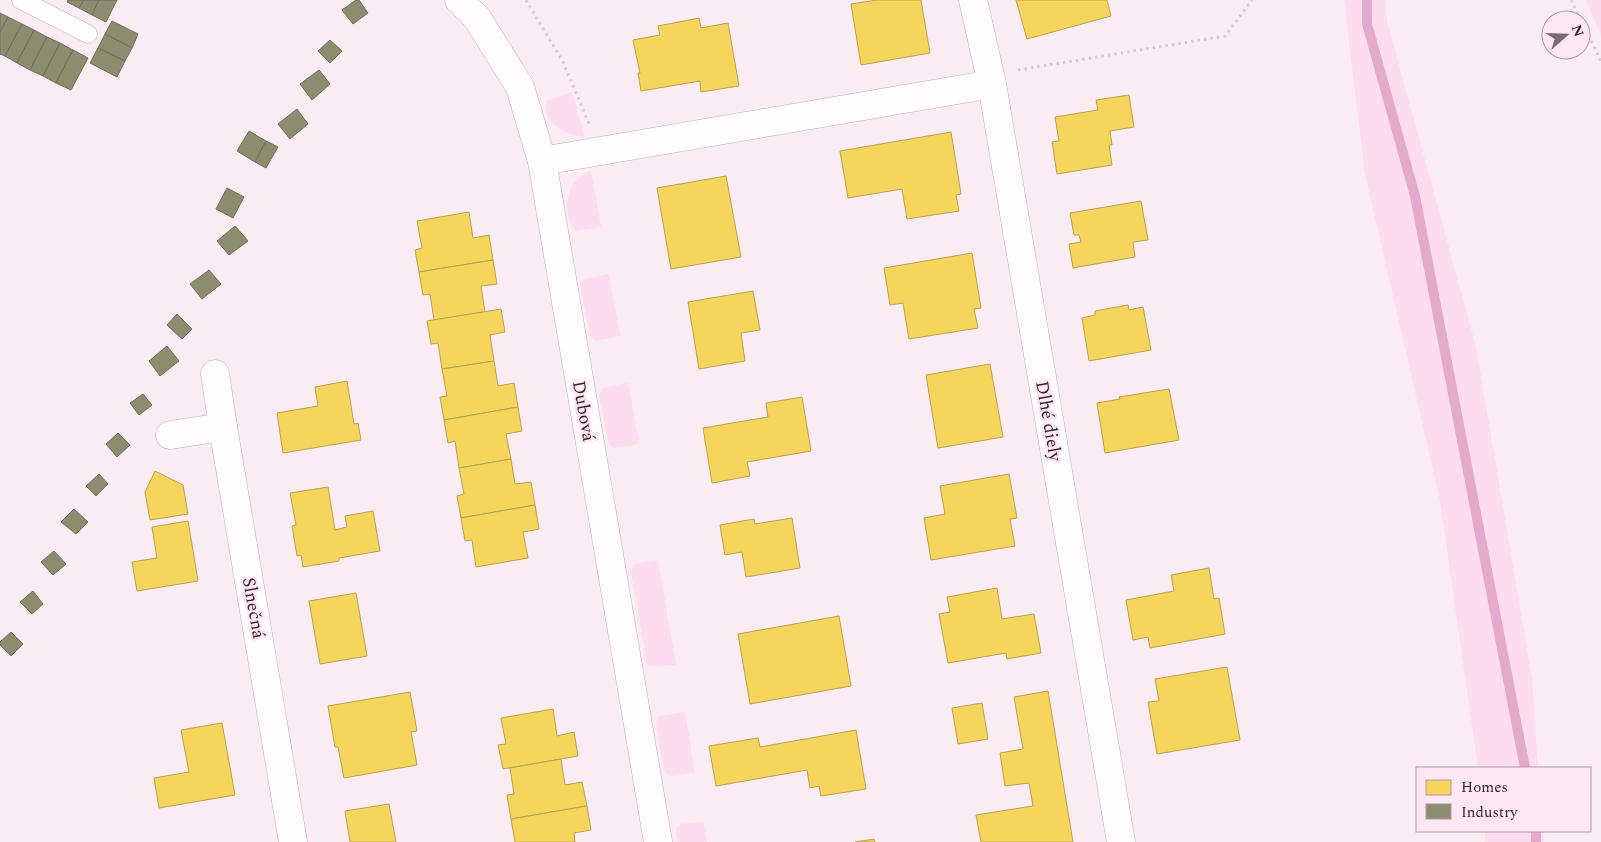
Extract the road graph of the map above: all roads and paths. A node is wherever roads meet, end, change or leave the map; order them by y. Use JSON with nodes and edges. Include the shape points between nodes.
{"nodes":[{"id":1,"x":21,"y":0,"type":"edge"},
{"id":2,"x":459,"y":0,"type":"edge"},
{"id":3,"x":526,"y":0,"type":"edge"},
{"id":4,"x":973,"y":0,"type":"edge"},
{"id":5,"x":1252,"y":0,"type":"edge"},
{"id":6,"x":1572,"y":0,"type":"edge"},
{"id":7,"x":88,"y":34,"type":"dead end"},
{"id":8,"x":1601,"y":61,"type":"edge"},
{"id":9,"x":991,"y":79,"type":"junction"},
{"id":10,"x":590,"y":128,"type":"dead end"},
{"id":11,"x":542,"y":161,"type":"junction"},
{"id":12,"x":215,"y":374,"type":"dead end"},
{"id":13,"x":223,"y":427,"type":"junction"},
{"id":14,"x":170,"y":435,"type":"dead end"},
{"id":15,"x":294,"y":842,"type":"edge"},
{"id":16,"x":658,"y":842,"type":"edge"},
{"id":17,"x":1120,"y":842,"type":"edge"}],
"edges":[{"from":1,"to":7,"type":"lane"},
{"from":2,"to":11,"type":"street","name":"Dubová","via":[[477,18],[520,87]]},
{"from":3,"to":10,"type":"path","via":[[564,62]]},
{"from":4,"to":9,"type":"street","name":"Dlhé diely"},
{"from":5,"to":9,"type":"path","via":[[1225,36]]},
{"from":6,"to":8,"type":"path"},
{"from":9,"to":11,"type":"street"},
{"from":9,"to":17,"type":"street","name":"Dlhé diely"},
{"from":11,"to":16,"type":"street","name":"Dubová"},
{"from":12,"to":13,"type":"street","name":"Slnečná"},
{"from":13,"to":14,"type":"street"},
{"from":13,"to":15,"type":"street","name":"Slnečná"}]}
